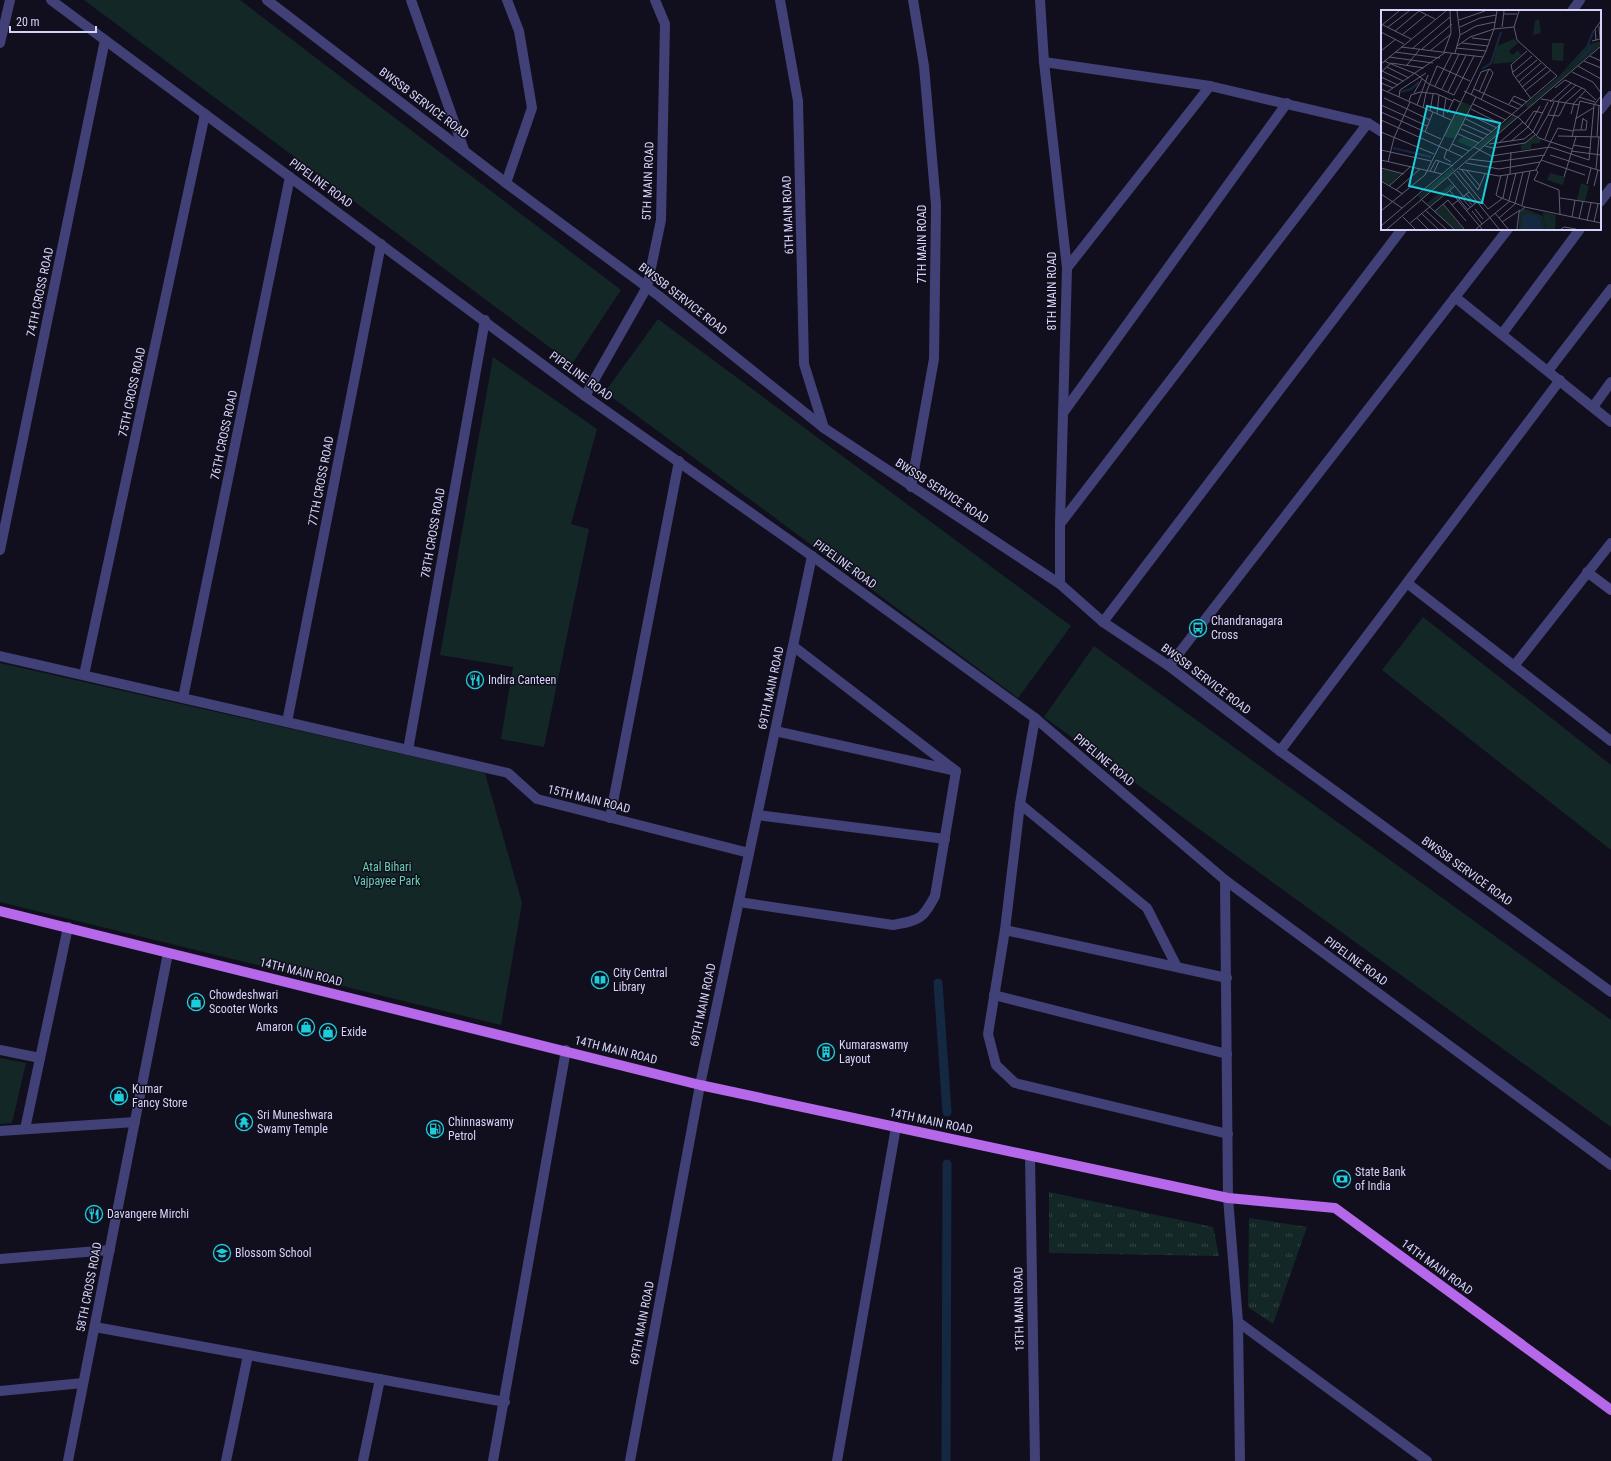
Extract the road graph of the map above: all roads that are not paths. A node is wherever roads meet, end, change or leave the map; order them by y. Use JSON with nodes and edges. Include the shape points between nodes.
{"nodes":[{"id":1,"x":10,"y":0,"type":"edge"},
{"id":2,"x":51,"y":0,"type":"edge"},
{"id":3,"x":267,"y":0,"type":"edge"},
{"id":4,"x":411,"y":0,"type":"edge"},
{"id":5,"x":507,"y":0,"type":"edge"},
{"id":6,"x":655,"y":0,"type":"edge"},
{"id":7,"x":780,"y":0,"type":"edge"},
{"id":8,"x":913,"y":0,"type":"edge"},
{"id":9,"x":1040,"y":0,"type":"edge"},
{"id":10,"x":1580,"y":0,"type":"edge"},
{"id":11,"x":1573,"y":10,"type":"edge"},
{"id":12,"x":105,"y":40,"type":"junction"},
{"id":13,"x":0,"y":43,"type":"edge"},
{"id":14,"x":1044,"y":62,"type":"junction"},
{"id":15,"x":1210,"y":86,"type":"junction"},
{"id":16,"x":1611,"y":96,"type":"edge"},
{"id":17,"x":1287,"y":103,"type":"junction"},
{"id":18,"x":1601,"y":109,"type":"edge"},
{"id":19,"x":205,"y":114,"type":"junction"},
{"id":20,"x":1368,"y":123,"type":"junction"},
{"id":21,"x":1381,"y":131,"type":"edge"},
{"id":22,"x":464,"y":150,"type":"junction"},
{"id":23,"x":290,"y":177,"type":"junction"},
{"id":24,"x":506,"y":182,"type":"junction"},
{"id":25,"x":1611,"y":188,"type":"edge"},
{"id":26,"x":1601,"y":201,"type":"edge"},
{"id":27,"x":1401,"y":230,"type":"edge"},
{"id":28,"x":1507,"y":230,"type":"edge"},
{"id":29,"x":1579,"y":230,"type":"edge"},
{"id":30,"x":381,"y":244,"type":"junction"},
{"id":31,"x":1067,"y":268,"type":"junction"},
{"id":32,"x":647,"y":287,"type":"junction"},
{"id":33,"x":1611,"y":289,"type":"edge"},
{"id":34,"x":1455,"y":297,"type":"junction"},
{"id":35,"x":485,"y":320,"type":"junction"},
{"id":36,"x":1502,"y":334,"type":"junction"},
{"id":37,"x":1548,"y":371,"type":"junction"},
{"id":38,"x":1560,"y":380,"type":"junction"},
{"id":39,"x":1611,"y":382,"type":"edge"},
{"id":40,"x":585,"y":396,"type":"junction"},
{"id":41,"x":1593,"y":407,"type":"junction"},
{"id":42,"x":1063,"y":413,"type":"junction"},
{"id":43,"x":1611,"y":422,"type":"edge"},
{"id":44,"x":824,"y":428,"type":"junction"},
{"id":45,"x":678,"y":461,"type":"junction"},
{"id":46,"x":911,"y":487,"type":"junction"},
{"id":47,"x":1060,"y":524,"type":"junction"},
{"id":48,"x":1611,"y":543,"type":"edge"},
{"id":49,"x":0,"y":550,"type":"edge"},
{"id":50,"x":812,"y":556,"type":"junction"},
{"id":51,"x":1588,"y":572,"type":"junction"},
{"id":52,"x":1406,"y":583,"type":"junction"},
{"id":53,"x":1060,"y":584,"type":"junction"},
{"id":54,"x":1611,"y":590,"type":"edge"},
{"id":55,"x":1103,"y":622,"type":"junction"},
{"id":56,"x":793,"y":646,"type":"junction"},
{"id":57,"x":0,"y":656,"type":"edge"},
{"id":58,"x":1169,"y":666,"type":"junction"},
{"id":59,"x":1514,"y":666,"type":"junction"},
{"id":60,"x":84,"y":675,"type":"junction"},
{"id":61,"x":183,"y":698,"type":"junction"},
{"id":62,"x":1035,"y":718,"type":"junction"},
{"id":63,"x":287,"y":722,"type":"junction"},
{"id":64,"x":775,"y":731,"type":"junction"},
{"id":65,"x":1611,"y":741,"type":"edge"},
{"id":66,"x":408,"y":750,"type":"junction"},
{"id":67,"x":1280,"y":750,"type":"junction"},
{"id":68,"x":956,"y":771,"type":"junction"},
{"id":69,"x":1020,"y":804,"type":"junction"},
{"id":70,"x":757,"y":815,"type":"junction"},
{"id":71,"x":610,"y":818,"type":"junction"},
{"id":72,"x":945,"y":840,"type":"junction"},
{"id":73,"x":749,"y":853,"type":"junction"},
{"id":74,"x":1226,"y":880,"type":"junction"},
{"id":75,"x":738,"y":902,"type":"junction"},
{"id":76,"x":0,"y":911,"type":"edge"},
{"id":77,"x":68,"y":927,"type":"junction"},
{"id":78,"x":1005,"y":930,"type":"junction"},
{"id":79,"x":168,"y":953,"type":"junction"},
{"id":80,"x":1177,"y":967,"type":"junction"},
{"id":81,"x":1226,"y":978,"type":"junction"},
{"id":82,"x":1611,"y":992,"type":"edge"},
{"id":83,"x":994,"y":994,"type":"junction"},
{"id":84,"x":0,"y":1050,"type":"edge"},
{"id":85,"x":566,"y":1050,"type":"junction"},
{"id":86,"x":1227,"y":1054,"type":"junction"},
{"id":87,"x":40,"y":1058,"type":"junction"},
{"id":88,"x":700,"y":1085,"type":"junction"},
{"id":89,"x":135,"y":1122,"type":"junction"},
{"id":90,"x":896,"y":1127,"type":"junction"},
{"id":91,"x":25,"y":1129,"type":"junction"},
{"id":92,"x":0,"y":1131,"type":"edge"},
{"id":93,"x":1228,"y":1134,"type":"junction"},
{"id":94,"x":1030,"y":1156,"type":"junction"},
{"id":95,"x":1611,"y":1165,"type":"edge"},
{"id":96,"x":1228,"y":1198,"type":"junction"},
{"id":97,"x":110,"y":1250,"type":"junction"},
{"id":98,"x":0,"y":1259,"type":"edge"},
{"id":99,"x":1238,"y":1322,"type":"junction"},
{"id":100,"x":95,"y":1327,"type":"junction"},
{"id":101,"x":248,"y":1355,"type":"junction"},
{"id":102,"x":380,"y":1379,"type":"junction"},
{"id":103,"x":83,"y":1383,"type":"junction"},
{"id":104,"x":0,"y":1391,"type":"edge"},
{"id":105,"x":505,"y":1402,"type":"junction"},
{"id":106,"x":1611,"y":1410,"type":"edge"},
{"id":107,"x":68,"y":1461,"type":"edge"},
{"id":108,"x":226,"y":1461,"type":"edge"},
{"id":109,"x":363,"y":1461,"type":"edge"},
{"id":110,"x":493,"y":1461,"type":"edge"},
{"id":111,"x":630,"y":1461,"type":"edge"},
{"id":112,"x":837,"y":1461,"type":"edge"},
{"id":113,"x":1035,"y":1461,"type":"edge"},
{"id":114,"x":1240,"y":1461,"type":"edge"},
{"id":115,"x":1427,"y":1461,"type":"edge"}],
"edges":[{"from":1,"to":13,"type":"street"},
{"from":2,"to":12,"type":"street","name":"PIPELINE ROAD"},
{"from":3,"to":22,"type":"street","name":"BWSSB SERVICE ROAD"},
{"from":4,"to":22,"type":"street"},
{"from":5,"to":24,"type":"street","via":[[519,31],[532,108]]},
{"from":6,"to":32,"type":"street","name":"5TH MAIN ROAD","via":[[666,24],[661,220]]},
{"from":7,"to":44,"type":"street","name":"6TH MAIN ROAD","via":[[798,101],[804,364]]},
{"from":8,"to":46,"type":"street","name":"7TH MAIN ROAD","via":[[924,66],[936,205],[934,359]]},
{"from":9,"to":14,"type":"street","name":"8TH MAIN ROAD"},
{"from":10,"to":11,"type":"street"},
{"from":12,"to":19,"type":"street","name":"PIPELINE ROAD"},
{"from":12,"to":49,"type":"street","name":"74TH CROSS ROAD"},
{"from":14,"to":15,"type":"street"},
{"from":14,"to":31,"type":"street","name":"8TH MAIN ROAD"},
{"from":15,"to":17,"type":"street"},
{"from":15,"to":31,"type":"street"},
{"from":16,"to":18,"type":"street"},
{"from":17,"to":20,"type":"street"},
{"from":17,"to":42,"type":"street"},
{"from":19,"to":23,"type":"street","name":"PIPELINE ROAD"},
{"from":19,"to":60,"type":"street","name":"75TH CROSS ROAD"},
{"from":20,"to":21,"type":"street"},
{"from":20,"to":47,"type":"street"},
{"from":22,"to":24,"type":"street","name":"BWSSB SERVICE ROAD"},
{"from":23,"to":30,"type":"street","name":"PIPELINE ROAD"},
{"from":23,"to":61,"type":"street","name":"76TH CROSS ROAD"},
{"from":24,"to":32,"type":"street","name":"BWSSB SERVICE ROAD"},
{"from":25,"to":26,"type":"street"},
{"from":27,"to":55,"type":"street"},
{"from":28,"to":34,"type":"street"},
{"from":29,"to":36,"type":"street"},
{"from":30,"to":35,"type":"street","name":"PIPELINE ROAD"},
{"from":30,"to":63,"type":"street","name":"77TH CROSS ROAD"},
{"from":31,"to":42,"type":"street","name":"8TH MAIN ROAD"},
{"from":32,"to":40,"type":"street","name":"5TH MAIN ROAD"},
{"from":32,"to":44,"type":"street","name":"BWSSB SERVICE ROAD"},
{"from":33,"to":37,"type":"street"},
{"from":34,"to":36,"type":"street"},
{"from":34,"to":58,"type":"street"},
{"from":35,"to":40,"type":"street","name":"PIPELINE ROAD"},
{"from":35,"to":66,"type":"street","name":"78TH CROSS ROAD"},
{"from":36,"to":37,"type":"street"},
{"from":37,"to":38,"type":"street"},
{"from":38,"to":41,"type":"street"},
{"from":38,"to":52,"type":"street"},
{"from":39,"to":41,"type":"street"},
{"from":40,"to":45,"type":"street","name":"PIPELINE ROAD"},
{"from":41,"to":43,"type":"street"},
{"from":42,"to":47,"type":"street","name":"8TH MAIN ROAD"},
{"from":44,"to":46,"type":"street","name":"BWSSB SERVICE ROAD"},
{"from":45,"to":50,"type":"street","name":"PIPELINE ROAD"},
{"from":45,"to":71,"type":"street"},
{"from":46,"to":53,"type":"street","name":"BWSSB SERVICE ROAD"},
{"from":47,"to":53,"type":"street","name":"8TH MAIN ROAD"},
{"from":48,"to":51,"type":"street"},
{"from":50,"to":56,"type":"street","name":"69TH MAIN ROAD"},
{"from":50,"to":62,"type":"street","name":"PIPELINE ROAD"},
{"from":51,"to":54,"type":"street"},
{"from":51,"to":59,"type":"street"},
{"from":52,"to":59,"type":"street"},
{"from":52,"to":67,"type":"street"},
{"from":53,"to":55,"type":"street","name":"BWSSB SERVICE ROAD"},
{"from":55,"to":58,"type":"street","name":"BWSSB SERVICE ROAD"},
{"from":56,"to":64,"type":"street","name":"69TH MAIN ROAD"},
{"from":56,"to":68,"type":"street"},
{"from":57,"to":60,"type":"street","name":"15TH MAIN ROAD"},
{"from":58,"to":67,"type":"street","name":"BWSSB SERVICE ROAD"},
{"from":59,"to":65,"type":"street"},
{"from":60,"to":61,"type":"street","name":"15TH MAIN ROAD"},
{"from":61,"to":63,"type":"street","name":"15TH MAIN ROAD"},
{"from":62,"to":69,"type":"street"},
{"from":62,"to":74,"type":"street","name":"PIPELINE ROAD"},
{"from":63,"to":66,"type":"street","name":"15TH MAIN ROAD"},
{"from":64,"to":68,"type":"street"},
{"from":64,"to":70,"type":"street","name":"69TH MAIN ROAD"},
{"from":66,"to":71,"type":"street","name":"15TH MAIN ROAD","via":[[508,773],[537,799]]},
{"from":67,"to":82,"type":"street","name":"BWSSB SERVICE ROAD"},
{"from":68,"to":72,"type":"street"},
{"from":69,"to":78,"type":"street"},
{"from":69,"to":80,"type":"street","via":[[1147,908]]},
{"from":70,"to":72,"type":"street"},
{"from":70,"to":73,"type":"street","name":"69TH MAIN ROAD"},
{"from":71,"to":73,"type":"street","name":"15TH MAIN ROAD"},
{"from":72,"to":75,"type":"street","via":[[935,896],[925,914],[914,921],[893,925]]},
{"from":73,"to":75,"type":"street","name":"69TH MAIN ROAD"},
{"from":74,"to":81,"type":"street"},
{"from":74,"to":95,"type":"street","name":"PIPELINE ROAD"},
{"from":75,"to":88,"type":"street","name":"69TH MAIN ROAD"},
{"from":76,"to":77,"type":"main road","name":"14TH MAIN ROAD"},
{"from":77,"to":79,"type":"main road","name":"14TH MAIN ROAD"},
{"from":77,"to":87,"type":"street"},
{"from":78,"to":80,"type":"street"},
{"from":78,"to":83,"type":"street"},
{"from":79,"to":85,"type":"main road","name":"14TH MAIN ROAD"},
{"from":79,"to":89,"type":"street","name":"58TH CROSS ROAD"},
{"from":80,"to":81,"type":"street"},
{"from":81,"to":86,"type":"street"},
{"from":83,"to":86,"type":"street"},
{"from":83,"to":93,"type":"street","via":[[988,1034],[996,1065],[1015,1083]]},
{"from":84,"to":87,"type":"street"},
{"from":85,"to":88,"type":"main road","name":"14TH MAIN ROAD"},
{"from":85,"to":105,"type":"street"},
{"from":86,"to":93,"type":"street"},
{"from":87,"to":91,"type":"street"},
{"from":88,"to":90,"type":"main road","name":"14TH MAIN ROAD"},
{"from":88,"to":111,"type":"street","name":"69TH MAIN ROAD"},
{"from":89,"to":91,"type":"street"},
{"from":89,"to":97,"type":"street","name":"58TH CROSS ROAD"},
{"from":90,"to":94,"type":"main road","name":"14TH MAIN ROAD"},
{"from":90,"to":112,"type":"street"},
{"from":91,"to":92,"type":"street"},
{"from":93,"to":96,"type":"street"},
{"from":94,"to":96,"type":"main road","name":"14TH MAIN ROAD"},
{"from":94,"to":113,"type":"street","name":"13TH MAIN ROAD"},
{"from":96,"to":99,"type":"street"},
{"from":96,"to":106,"type":"main road","name":"14TH MAIN ROAD","via":[[1335,1208]]},
{"from":97,"to":98,"type":"street"},
{"from":97,"to":100,"type":"street","name":"58TH CROSS ROAD"},
{"from":99,"to":114,"type":"street"},
{"from":99,"to":115,"type":"street"},
{"from":100,"to":101,"type":"street"},
{"from":100,"to":103,"type":"street","name":"58TH CROSS ROAD"},
{"from":101,"to":102,"type":"street"},
{"from":101,"to":108,"type":"street"},
{"from":102,"to":105,"type":"street"},
{"from":102,"to":109,"type":"street"},
{"from":103,"to":104,"type":"street"},
{"from":103,"to":107,"type":"street","name":"58TH CROSS ROAD"},
{"from":105,"to":110,"type":"street"}]}
